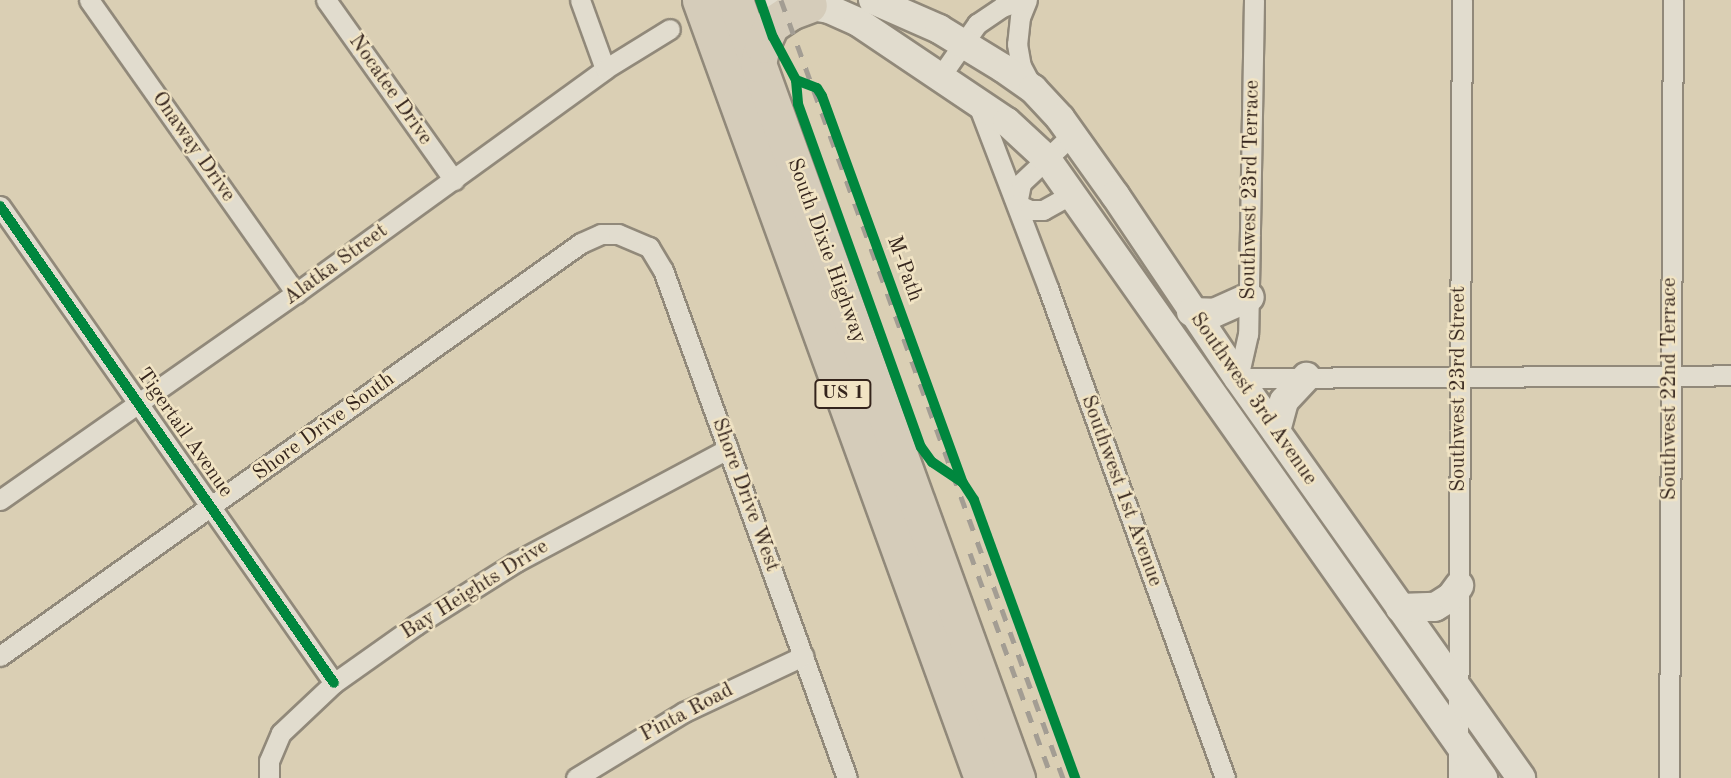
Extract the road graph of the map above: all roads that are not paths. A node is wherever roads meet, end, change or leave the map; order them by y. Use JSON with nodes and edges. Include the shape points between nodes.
{"nodes":[{"id":1,"x":89,"y":0,"type":"edge"},
{"id":2,"x":326,"y":0,"type":"edge"},
{"id":3,"x":580,"y":0,"type":"edge"},
{"id":4,"x":873,"y":0,"type":"edge"},
{"id":5,"x":1024,"y":0,"type":"edge"},
{"id":6,"x":1254,"y":0,"type":"edge"},
{"id":7,"x":1462,"y":0,"type":"edge"},
{"id":8,"x":1673,"y":0,"type":"edge"},
{"id":9,"x":724,"y":2,"type":"edge"},
{"id":10,"x":810,"y":3,"type":"edge"},
{"id":11,"x":670,"y":29,"type":"dead end"},
{"id":12,"x":962,"y":43,"type":"junction"},
{"id":13,"x":758,"y":64,"type":"junction"},
{"id":14,"x":605,"y":69,"type":"junction"},
{"id":15,"x":940,"y":77,"type":"junction"},
{"id":16,"x":1033,"y":89,"type":"junction"},
{"id":17,"x":976,"y":100,"type":"junction"},
{"id":18,"x":1072,"y":135,"type":"junction"},
{"id":19,"x":1046,"y":158,"type":"junction"},
{"id":20,"x":454,"y":180,"type":"junction"},
{"id":21,"x":1072,"y":194,"type":"junction"},
{"id":22,"x":1017,"y":204,"type":"junction"},
{"id":23,"x":0,"y":206,"type":"edge"},
{"id":24,"x":618,"y":234,"type":"joint"},
{"id":25,"x":296,"y":293,"type":"junction"},
{"id":26,"x":1250,"y":298,"type":"junction"},
{"id":27,"x":1191,"y":312,"type":"junction"},
{"id":28,"x":1670,"y":375,"type":"junction"},
{"id":29,"x":1731,"y":375,"type":"edge"},
{"id":30,"x":1306,"y":377,"type":"junction"},
{"id":31,"x":1459,"y":377,"type":"junction"},
{"id":32,"x":1238,"y":378,"type":"junction"},
{"id":33,"x":1214,"y":395,"type":"junction"},
{"id":34,"x":140,"y":403,"type":"junction"},
{"id":35,"x":1276,"y":432,"type":"junction"},
{"id":36,"x":728,"y":449,"type":"junction"},
{"id":37,"x":0,"y":500,"type":"edge"},
{"id":38,"x":213,"y":506,"type":"junction"},
{"id":39,"x":1459,"y":586,"type":"junction"},
{"id":40,"x":1400,"y":608,"type":"junction"},
{"id":41,"x":0,"y":656,"type":"edge"},
{"id":42,"x":803,"y":656,"type":"junction"},
{"id":43,"x":334,"y":683,"type":"junction"},
{"id":44,"x":1458,"y":690,"type":"junction"},
{"id":45,"x":1457,"y":741,"type":"junction"},
{"id":46,"x":270,"y":778,"type":"edge"},
{"id":47,"x":576,"y":778,"type":"edge"},
{"id":48,"x":847,"y":778,"type":"edge"},
{"id":49,"x":982,"y":778,"type":"edge"},
{"id":50,"x":1017,"y":778,"type":"edge"},
{"id":51,"x":1225,"y":778,"type":"edge"},
{"id":52,"x":1458,"y":778,"type":"edge"},
{"id":53,"x":1483,"y":778,"type":"edge"},
{"id":54,"x":1521,"y":778,"type":"edge"},
{"id":55,"x":1669,"y":778,"type":"edge"}],
"edges":[{"from":1,"to":25,"type":"street","name":"Onaway Drive"},
{"from":2,"to":20,"type":"street","name":"Nocatee Drive"},
{"from":3,"to":14,"type":"street"},
{"from":4,"to":12,"type":"main road","name":"Southwest 3rd Avenue"},
{"from":5,"to":12,"type":"street","via":[[985,18]]},
{"from":5,"to":16,"type":"street","via":[[1017,44],[1021,66]]},
{"from":6,"to":26,"type":"street","name":"Southwest 23rd Terrace"},
{"from":7,"to":31,"type":"street","name":"Southwest 23rd Street"},
{"from":8,"to":28,"type":"street","name":"Southwest 22nd Terrace"},
{"from":9,"to":13,"type":"highway","name":"South Dixie Highway","number":"US 1"},
{"from":9,"to":49,"type":"highway","name":"South Dixie Highway","number":"US 1"},
{"from":10,"to":13,"type":"highway","via":[[771,25]]},
{"from":10,"to":15,"type":"main road","name":"Southwest 3rd Avenue","via":[[858,22]]},
{"from":11,"to":14,"type":"street","name":"Alatka Street"},
{"from":12,"to":15,"type":"street"},
{"from":12,"to":16,"type":"main road","name":"Southwest 3rd Avenue"},
{"from":13,"to":50,"type":"highway","name":"South Dixie Highway","number":"US 1"},
{"from":14,"to":20,"type":"street","name":"Alatka Street"},
{"from":15,"to":17,"type":"main road","name":"Southwest 3rd Avenue"},
{"from":16,"to":18,"type":"main road","name":"Southwest 3rd Avenue"},
{"from":17,"to":19,"type":"main road","name":"Southwest 3rd Avenue"},
{"from":17,"to":22,"type":"street","name":"Southwest 1st Avenue"},
{"from":18,"to":19,"type":"street"},
{"from":18,"to":27,"type":"main road","name":"Southwest 3rd Avenue"},
{"from":19,"to":21,"type":"main road","name":"Southwest 3rd Avenue"},
{"from":19,"to":22,"type":"street","via":[[1021,183]]},
{"from":20,"to":25,"type":"street","name":"Alatka Street"},
{"from":21,"to":22,"type":"street","via":[[1043,210]]},
{"from":21,"to":33,"type":"main road","name":"Southwest 3rd Avenue"},
{"from":22,"to":51,"type":"street","name":"Southwest 1st Avenue"},
{"from":23,"to":34,"type":"street","name":"Tigertail Avenue"},
{"from":24,"to":36,"type":"street","name":"Shore Drive West","via":[[640,241],[657,257]]},
{"from":24,"to":38,"type":"street","name":"Shore Drive South","via":[[601,234],[581,243]]},
{"from":25,"to":34,"type":"street","name":"Alatka Street"},
{"from":26,"to":27,"type":"main road","via":[[1214,313]]},
{"from":26,"to":32,"type":"street","name":"Southwest 23rd Terrace"},
{"from":27,"to":32,"type":"main road","name":"Southwest 3rd Avenue"},
{"from":28,"to":29,"type":"street"},
{"from":28,"to":31,"type":"street"},
{"from":28,"to":55,"type":"street","name":"Southwest 22nd Terrace"},
{"from":30,"to":31,"type":"street"},
{"from":30,"to":32,"type":"street"},
{"from":30,"to":35,"type":"main road","via":[[1284,401]]},
{"from":31,"to":39,"type":"street","name":"Southwest 23rd Street"},
{"from":32,"to":33,"type":"main road"},
{"from":32,"to":35,"type":"main road","name":"Southwest 3rd Avenue"},
{"from":33,"to":45,"type":"main road","name":"Southwest 3rd Avenue"},
{"from":34,"to":37,"type":"street","name":"Alatka Street"},
{"from":34,"to":38,"type":"street","name":"Tigertail Avenue"},
{"from":35,"to":40,"type":"main road","name":"Southwest 3rd Avenue"},
{"from":36,"to":42,"type":"street","name":"Shore Drive West"},
{"from":36,"to":43,"type":"street","name":"Bay Heights Drive","via":[[516,562]]},
{"from":38,"to":41,"type":"street","name":"Shore Drive South"},
{"from":38,"to":43,"type":"street","name":"Tigertail Avenue"},
{"from":39,"to":40,"type":"main road","via":[[1435,607]]},
{"from":39,"to":44,"type":"street","name":"Southwest 23rd Street"},
{"from":40,"to":44,"type":"main road","name":"Southwest 3rd Avenue"},
{"from":42,"to":47,"type":"street","name":"Pinta Road","via":[[684,712]]},
{"from":42,"to":48,"type":"street","name":"Shore Drive West"},
{"from":43,"to":46,"type":"street","name":"Bay Heights Drive","via":[[281,733],[269,761]]},
{"from":44,"to":45,"type":"street","name":"Southwest 23rd Street"},
{"from":44,"to":54,"type":"main road","name":"Southwest 3rd Avenue"},
{"from":45,"to":52,"type":"street","name":"Southwest 23rd Street"},
{"from":45,"to":53,"type":"main road","name":"Southwest 3rd Avenue"}]}
